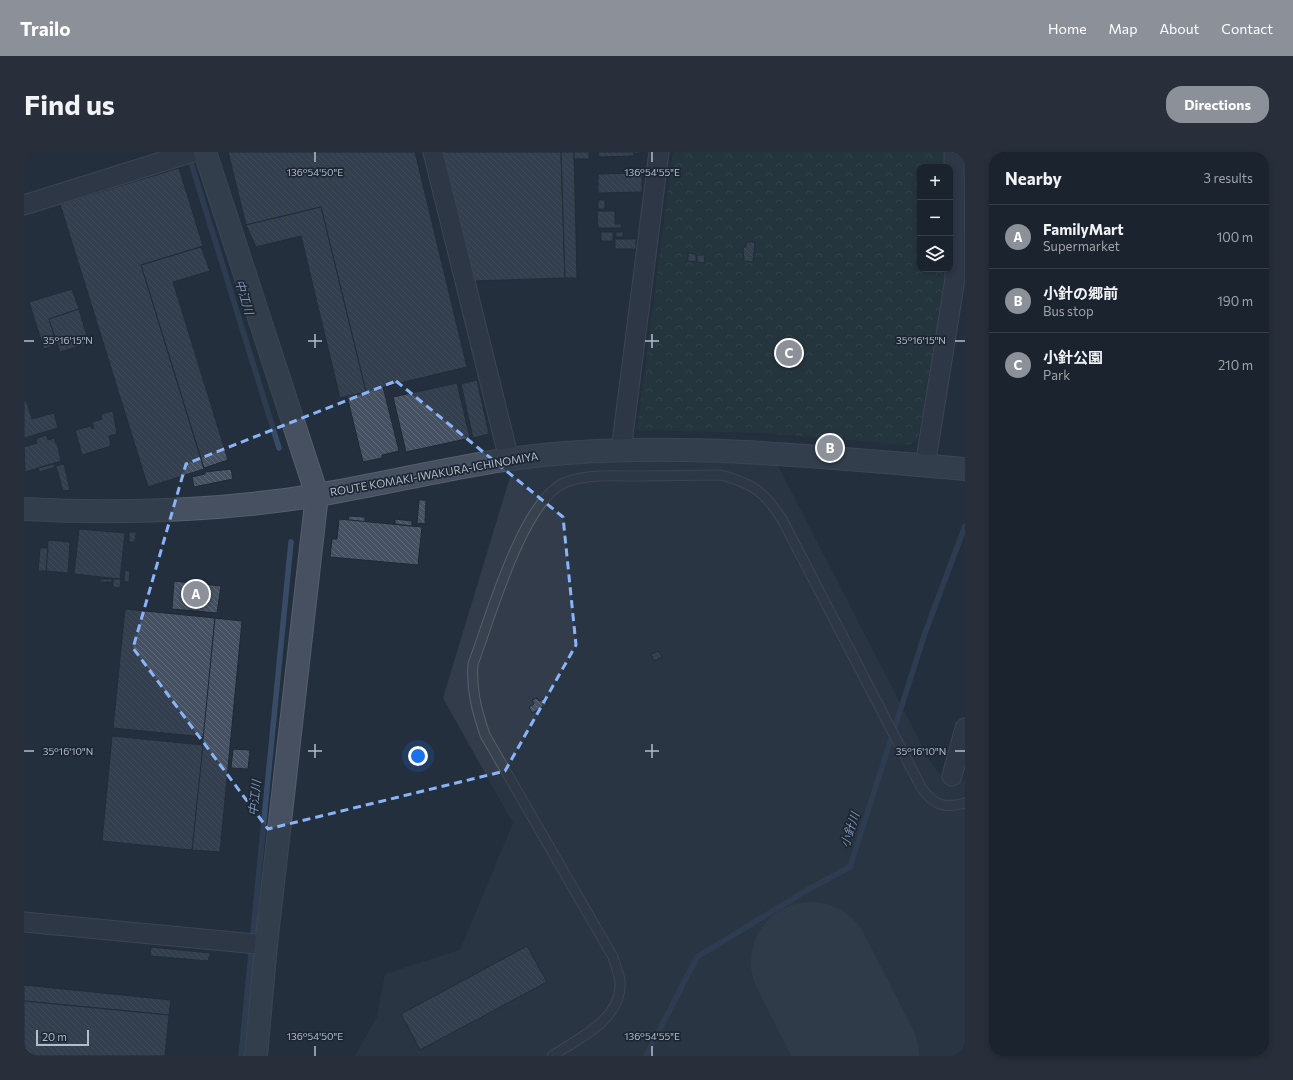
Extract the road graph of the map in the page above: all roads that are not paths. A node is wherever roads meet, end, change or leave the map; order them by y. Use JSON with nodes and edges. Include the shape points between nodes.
{"nodes":[{"id":1,"x":205,"y":152,"type":"edge"},
{"id":2,"x":433,"y":152,"type":"edge"},
{"id":3,"x":659,"y":152,"type":"edge"},
{"id":4,"x":954,"y":152,"type":"edge"},
{"id":5,"x":185,"y":155,"type":"edge"},
{"id":6,"x":24,"y":205,"type":"edge"},
{"id":7,"x":960,"y":233,"type":"edge"},
{"id":8,"x":621,"y":450,"type":"junction"},
{"id":9,"x":509,"y":459,"type":"junction"},
{"id":10,"x":925,"y":466,"type":"junction"},
{"id":11,"x":965,"y":469,"type":"edge"},
{"id":12,"x":317,"y":495,"type":"junction"},
{"id":13,"x":24,"y":509,"type":"edge"},
{"id":14,"x":965,"y":728,"type":"edge"},
{"id":15,"x":952,"y":776,"type":"dead end"},
{"id":16,"x":965,"y":803,"type":"edge"},
{"id":17,"x":24,"y":922,"type":"edge"},
{"id":18,"x":264,"y":945,"type":"junction"},
{"id":19,"x":256,"y":1056,"type":"edge"},
{"id":20,"x":552,"y":1056,"type":"edge"}],
"edges":[{"from":1,"to":12,"type":"main road"},
{"from":2,"to":9,"type":"street"},
{"from":3,"to":8,"type":"street"},
{"from":4,"to":7,"type":"street"},
{"from":5,"to":6,"type":"street"},
{"from":7,"to":10,"type":"street"},
{"from":8,"to":9,"type":"main road","name":"ROUTE KOMAKI-IWAKURA-ICHINOMIYA"},
{"from":8,"to":10,"type":"main road","name":"ROUTE KOMAKI-IWAKURA-ICHINOMIYA","via":[[760,451]]},
{"from":9,"to":12,"type":"main road","name":"ROUTE KOMAKI-IWAKURA-ICHINOMIYA"},
{"from":10,"to":11,"type":"main road","name":"ROUTE KOMAKI-IWAKURA-ICHINOMIYA"},
{"from":12,"to":13,"type":"main road","name":"ROUTE KOMAKI-IWAKURA-ICHINOMIYA","via":[[226,506],[144,512]]},
{"from":12,"to":18,"type":"main road"},
{"from":14,"to":15,"type":"street"},
{"from":16,"to":20,"type":"lane","via":[[952,806],[939,804],[928,798],[920,787],[783,521],[772,502],[759,491],[740,480],[721,475],[585,477],[563,484],[545,499],[516,546],[473,664],[472,681],[485,735],[613,957],[620,981],[619,996],[604,1021]]},
{"from":17,"to":18,"type":"street"},
{"from":18,"to":19,"type":"main road"}]}
